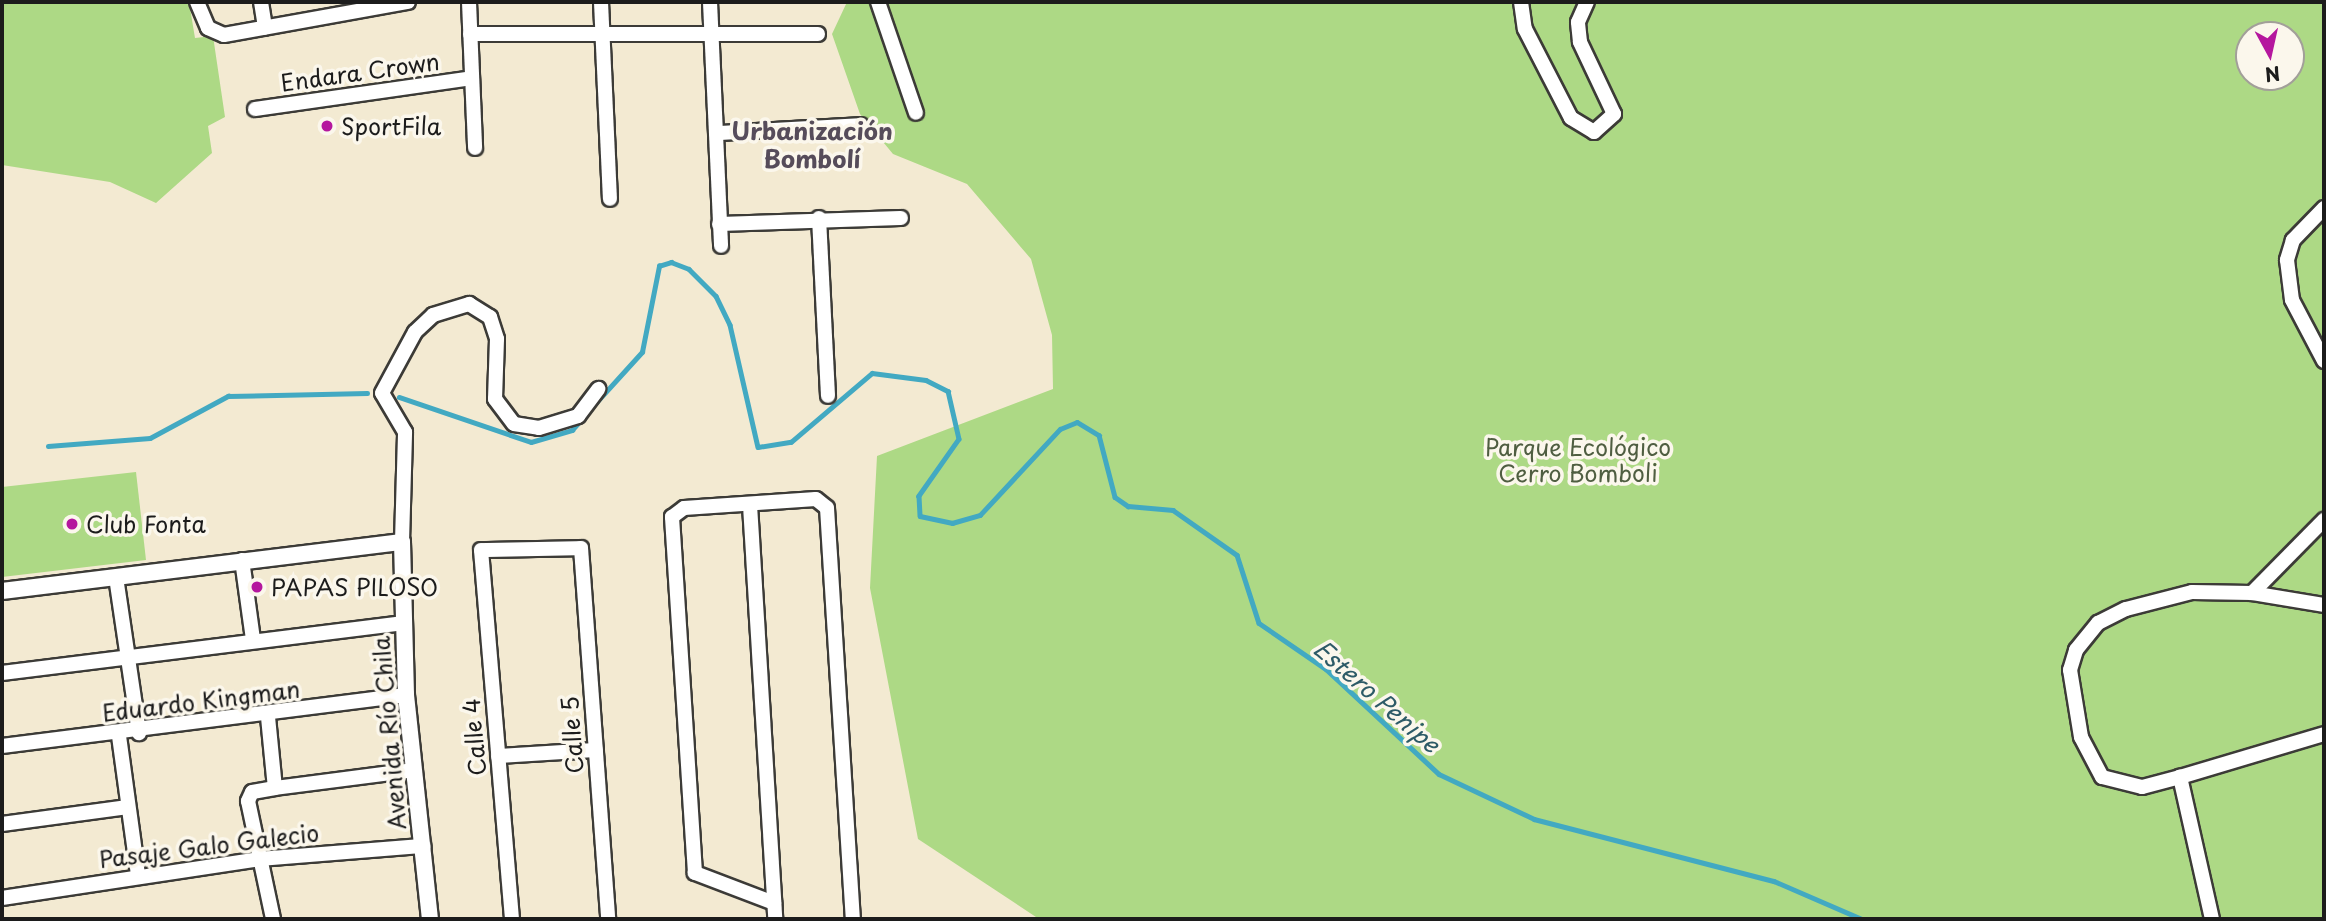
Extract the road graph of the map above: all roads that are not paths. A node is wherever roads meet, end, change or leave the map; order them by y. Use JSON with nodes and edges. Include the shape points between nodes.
{"nodes":[{"id":1,"x":197,"y":2,"type":"edge"},
{"id":2,"x":261,"y":2,"type":"edge"},
{"id":3,"x":408,"y":2,"type":"edge"},
{"id":4,"x":469,"y":2,"type":"edge"},
{"id":5,"x":601,"y":2,"type":"edge"},
{"id":6,"x":710,"y":2,"type":"edge"},
{"id":7,"x":878,"y":2,"type":"edge"},
{"id":8,"x":1521,"y":2,"type":"edge"},
{"id":9,"x":1587,"y":2,"type":"edge"},
{"id":10,"x":265,"y":28,"type":"junction"},
{"id":11,"x":603,"y":30,"type":"junction"},
{"id":12,"x":712,"y":32,"type":"junction"},
{"id":13,"x":470,"y":34,"type":"junction"},
{"id":14,"x":818,"y":34,"type":"dead end"},
{"id":15,"x":472,"y":78,"type":"junction"},
{"id":16,"x":255,"y":109,"type":"dead end"},
{"id":17,"x":916,"y":113,"type":"dead end"},
{"id":18,"x":861,"y":125,"type":"dead end"},
{"id":19,"x":718,"y":133,"type":"junction"},
{"id":20,"x":475,"y":148,"type":"dead end"},
{"id":21,"x":610,"y":199,"type":"dead end"},
{"id":22,"x":2324,"y":208,"type":"edge"},
{"id":23,"x":819,"y":218,"type":"junction"},
{"id":24,"x":901,"y":218,"type":"dead end"},
{"id":25,"x":719,"y":224,"type":"junction"},
{"id":26,"x":721,"y":246,"type":"dead end"},
{"id":27,"x":2324,"y":361,"type":"edge"},
{"id":28,"x":598,"y":389,"type":"dead end"},
{"id":29,"x":828,"y":396,"type":"dead end"},
{"id":30,"x":750,"y":505,"type":"junction"},
{"id":31,"x":2324,"y":520,"type":"edge"},
{"id":32,"x":402,"y":542,"type":"junction"},
{"id":33,"x":481,"y":550,"type":"joint"},
{"id":34,"x":242,"y":560,"type":"junction"},
{"id":35,"x":116,"y":577,"type":"junction"},
{"id":36,"x":2,"y":591,"type":"edge"},
{"id":37,"x":2252,"y":593,"type":"junction"},
{"id":38,"x":2324,"y":605,"type":"edge"},
{"id":39,"x":402,"y":623,"type":"junction"},
{"id":40,"x":253,"y":639,"type":"junction"},
{"id":41,"x":124,"y":656,"type":"junction"},
{"id":42,"x":2,"y":673,"type":"edge"},
{"id":43,"x":406,"y":695,"type":"junction"},
{"id":44,"x":268,"y":717,"type":"junction"},
{"id":45,"x":139,"y":733,"type":"junction"},
{"id":46,"x":2324,"y":734,"type":"edge"},
{"id":47,"x":119,"y":736,"type":"junction"},
{"id":48,"x":2,"y":746,"type":"edge"},
{"id":49,"x":596,"y":750,"type":"junction"},
{"id":50,"x":498,"y":756,"type":"junction"},
{"id":51,"x":413,"y":770,"type":"junction"},
{"id":52,"x":2180,"y":777,"type":"junction"},
{"id":53,"x":275,"y":789,"type":"junction"},
{"id":54,"x":128,"y":807,"type":"junction"},
{"id":55,"x":2,"y":824,"type":"edge"},
{"id":56,"x":423,"y":846,"type":"junction"},
{"id":57,"x":260,"y":859,"type":"junction"},
{"id":58,"x":138,"y":875,"type":"junction"},
{"id":59,"x":2,"y":898,"type":"edge"},
{"id":60,"x":774,"y":903,"type":"junction"},
{"id":61,"x":273,"y":919,"type":"edge"},
{"id":62,"x":430,"y":919,"type":"edge"},
{"id":63,"x":512,"y":919,"type":"edge"},
{"id":64,"x":608,"y":919,"type":"edge"},
{"id":65,"x":775,"y":919,"type":"edge"},
{"id":66,"x":853,"y":919,"type":"edge"},
{"id":67,"x":2212,"y":919,"type":"edge"}],
"edges":[{"from":1,"to":10,"type":"street","via":[[214,33]]},
{"from":2,"to":10,"type":"street"},
{"from":3,"to":10,"type":"street"},
{"from":4,"to":13,"type":"street"},
{"from":5,"to":11,"type":"street"},
{"from":6,"to":12,"type":"street"},
{"from":7,"to":17,"type":"street"},
{"from":8,"to":9,"type":"street","via":[[1525,29],[1571,118],[1594,132],[1614,114],[1580,42],[1578,22]]},
{"from":11,"to":12,"type":"street"},
{"from":11,"to":13,"type":"street"},
{"from":11,"to":21,"type":"street"},
{"from":12,"to":14,"type":"street"},
{"from":12,"to":19,"type":"street"},
{"from":13,"to":15,"type":"street"},
{"from":15,"to":16,"type":"street","name":"Endara Crown"},
{"from":15,"to":20,"type":"street"},
{"from":18,"to":19,"type":"street"},
{"from":19,"to":25,"type":"street"},
{"from":22,"to":27,"type":"street","via":[[2293,240],[2287,260],[2292,300]]},
{"from":23,"to":24,"type":"street"},
{"from":23,"to":25,"type":"street"},
{"from":23,"to":29,"type":"street"},
{"from":25,"to":26,"type":"street"},
{"from":28,"to":32,"type":"street","via":[[570,419],[539,428],[514,424],[495,399],[497,339],[490,317],[469,304],[433,315],[415,332],[382,393],[405,432]]},
{"from":30,"to":60,"type":"street"},
{"from":30,"to":60,"type":"street","via":[[684,508],[672,517],[695,873]]},
{"from":30,"to":66,"type":"street","via":[[816,499],[827,508]]},
{"from":31,"to":37,"type":"street"},
{"from":32,"to":34,"type":"street"},
{"from":32,"to":39,"type":"street","name":"Avenida Río Chila"},
{"from":33,"to":49,"type":"street","name":"Calle 5","via":[[581,548]]},
{"from":33,"to":50,"type":"street","name":"Calle 4"},
{"from":34,"to":35,"type":"street"},
{"from":34,"to":40,"type":"street"},
{"from":35,"to":36,"type":"street"},
{"from":35,"to":41,"type":"street"},
{"from":37,"to":38,"type":"street"},
{"from":37,"to":52,"type":"street","via":[[2163,596],[2098,623],[2076,650],[2071,699],[2102,777],[2142,788]]},
{"from":39,"to":40,"type":"street"},
{"from":39,"to":43,"type":"street","name":"Avenida Río Chila"},
{"from":40,"to":41,"type":"street"},
{"from":41,"to":42,"type":"street"},
{"from":41,"to":45,"type":"street"},
{"from":43,"to":44,"type":"street","name":"Eduardo Kingman"},
{"from":43,"to":51,"type":"street","name":"Avenida Río Chila"},
{"from":44,"to":45,"type":"street","name":"Eduardo Kingman"},
{"from":44,"to":53,"type":"street"},
{"from":45,"to":47,"type":"street","name":"Eduardo Kingman"},
{"from":46,"to":52,"type":"street"},
{"from":47,"to":48,"type":"street","name":"Eduardo Kingman"},
{"from":47,"to":54,"type":"street"},
{"from":49,"to":50,"type":"street"},
{"from":49,"to":64,"type":"street","name":"Calle 5"},
{"from":50,"to":63,"type":"street","name":"Calle 4"},
{"from":51,"to":53,"type":"street"},
{"from":51,"to":56,"type":"street","name":"Avenida Río Chila"},
{"from":52,"to":67,"type":"street"},
{"from":53,"to":57,"type":"street","via":[[249,797]]},
{"from":54,"to":55,"type":"street"},
{"from":54,"to":58,"type":"street"},
{"from":56,"to":57,"type":"street","name":"Pasaje Galo Galecio"},
{"from":56,"to":62,"type":"street","name":"Avenida Río Chila"},
{"from":57,"to":58,"type":"street","name":"Pasaje Galo Galecio"},
{"from":57,"to":61,"type":"street"},
{"from":58,"to":59,"type":"street","name":"Pasaje Galo Galecio"},
{"from":60,"to":65,"type":"street"}]}
